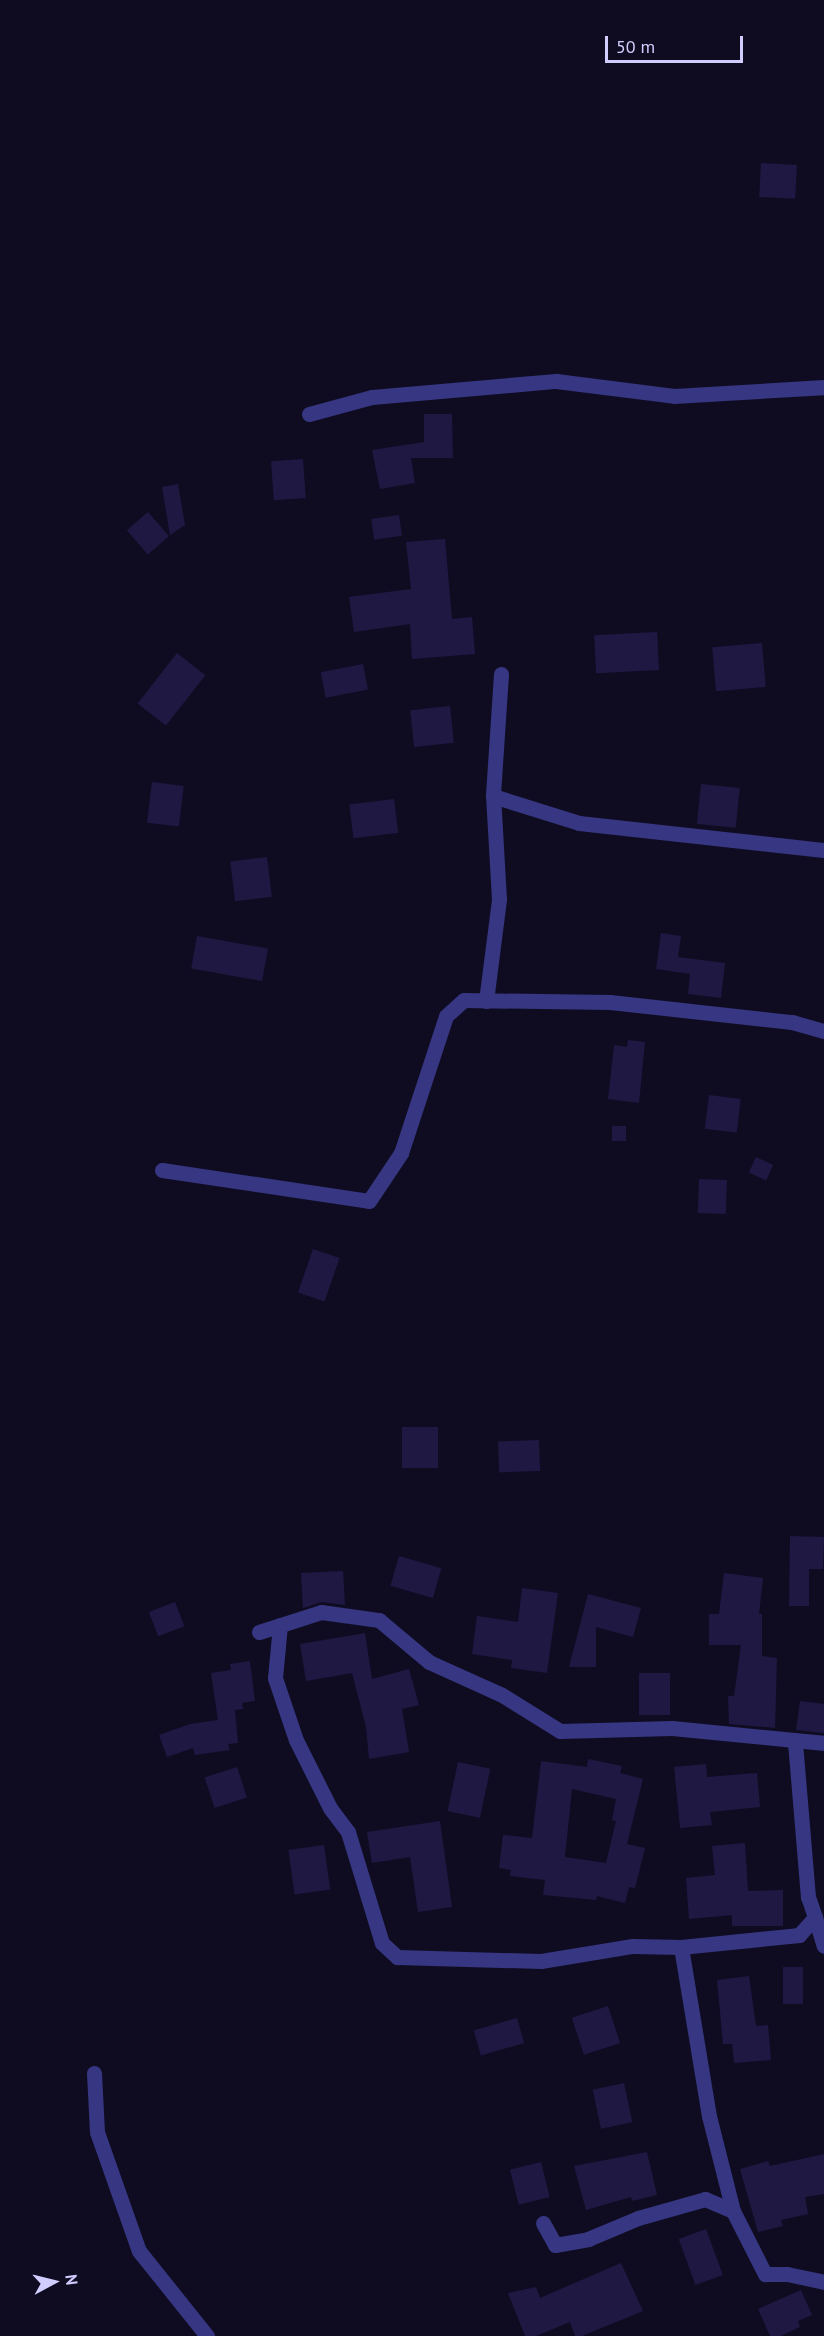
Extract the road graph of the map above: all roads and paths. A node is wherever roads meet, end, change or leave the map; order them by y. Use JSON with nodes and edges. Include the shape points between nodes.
{"nodes":[{"id":1,"x":824,"y":387,"type":"edge"},
{"id":2,"x":309,"y":414,"type":"dead end"},
{"id":3,"x":501,"y":674,"type":"dead end"},
{"id":4,"x":493,"y":796,"type":"junction"},
{"id":5,"x":824,"y":850,"type":"edge"},
{"id":6,"x":486,"y":1001,"type":"junction"},
{"id":7,"x":824,"y":1031,"type":"edge"},
{"id":8,"x":162,"y":1170,"type":"dead end"},
{"id":9,"x":280,"y":1626,"type":"junction"},
{"id":10,"x":259,"y":1632,"type":"dead end"},
{"id":11,"x":795,"y":1741,"type":"junction"},
{"id":12,"x":824,"y":1743,"type":"edge"},
{"id":13,"x":815,"y":1917,"type":"junction"},
{"id":14,"x":824,"y":1946,"type":"edge"},
{"id":15,"x":681,"y":1947,"type":"junction"},
{"id":16,"x":94,"y":2073,"type":"dead end"},
{"id":17,"x":733,"y":2211,"type":"junction"},
{"id":18,"x":543,"y":2223,"type":"dead end"},
{"id":19,"x":824,"y":2282,"type":"edge"},
{"id":20,"x":207,"y":2336,"type":"edge"}],
"edges":[{"from":1,"to":2,"type":"street","via":[[674,396],[556,381],[372,397]]},
{"from":3,"to":4,"type":"street"},
{"from":4,"to":5,"type":"street","via":[[579,823]]},
{"from":4,"to":6,"type":"street","via":[[499,899]]},
{"from":6,"to":7,"type":"street","via":[[610,1002],[792,1022]]},
{"from":6,"to":8,"type":"street","via":[[464,1000],[446,1016],[401,1153],[369,1201]]},
{"from":9,"to":10,"type":"street"},
{"from":9,"to":11,"type":"street","via":[[321,1612],[379,1620],[429,1662],[502,1695],[560,1731],[672,1728]]},
{"from":9,"to":15,"type":"street","via":[[275,1678],[296,1740],[330,1808],[348,1832],[382,1943],[397,1957],[541,1961],[633,1946]]},
{"from":11,"to":12,"type":"street"},
{"from":11,"to":13,"type":"street","via":[[808,1896]]},
{"from":13,"to":14,"type":"street"},
{"from":13,"to":15,"type":"street","via":[[800,1935]]},
{"from":15,"to":17,"type":"street","via":[[709,2116]]},
{"from":16,"to":20,"type":"street","via":[[97,2132],[139,2250]]},
{"from":17,"to":18,"type":"street","via":[[705,2199],[638,2218],[588,2239],[555,2245]]},
{"from":17,"to":19,"type":"street","via":[[765,2274]]}]}
